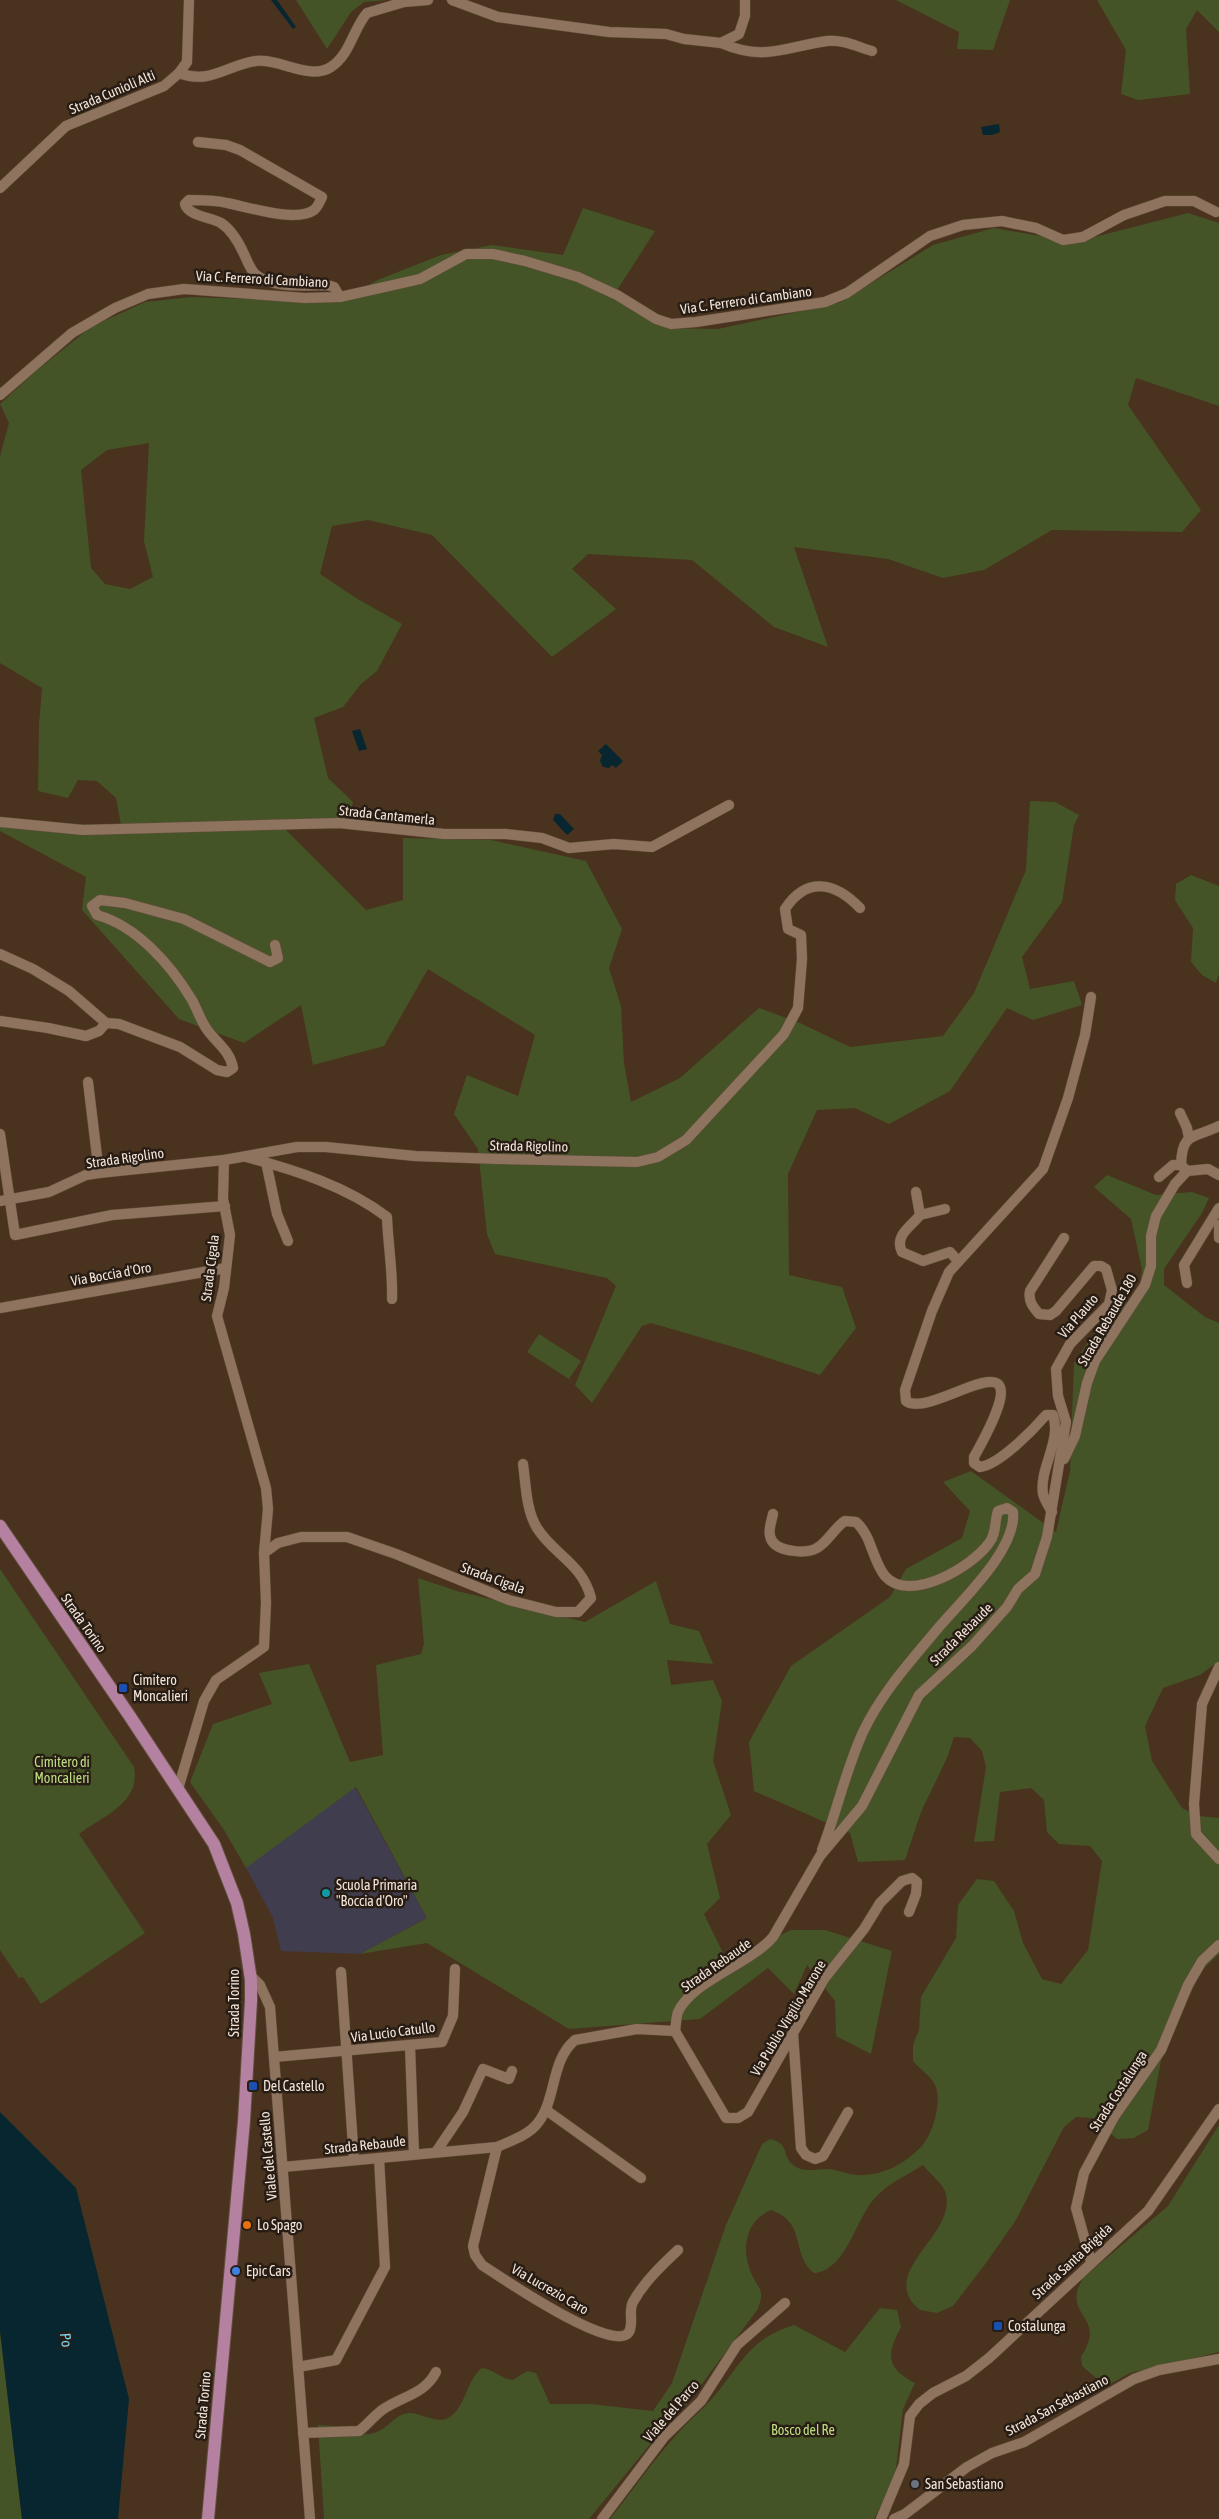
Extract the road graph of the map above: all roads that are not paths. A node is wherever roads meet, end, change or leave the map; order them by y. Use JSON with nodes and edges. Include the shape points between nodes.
{"nodes":[{"id":1,"x":189,"y":0,"type":"edge"},
{"id":2,"x":428,"y":0,"type":"edge"},
{"id":3,"x":452,"y":0,"type":"edge"},
{"id":4,"x":745,"y":0,"type":"edge"},
{"id":5,"x":721,"y":43,"type":"junction"},
{"id":6,"x":872,"y":51,"type":"dead end"},
{"id":7,"x":179,"y":73,"type":"junction"},
{"id":8,"x":198,"y":142,"type":"dead end"},
{"id":9,"x":0,"y":188,"type":"edge"},
{"id":10,"x":1216,"y":212,"type":"dead end"},
{"id":11,"x":340,"y":297,"type":"junction"},
{"id":12,"x":2,"y":390,"type":"edge"},
{"id":13,"x":729,"y":805,"type":"dead end"},
{"id":14,"x":0,"y":822,"type":"edge"},
{"id":15,"x":860,"y":908,"type":"dead end"},
{"id":16,"x":275,"y":946,"type":"dead end"},
{"id":17,"x":0,"y":954,"type":"edge"},
{"id":18,"x":1091,"y":997,"type":"dead end"},
{"id":19,"x":0,"y":1021,"type":"edge"},
{"id":20,"x":106,"y":1023,"type":"junction"},
{"id":21,"x":88,"y":1082,"type":"dead end"},
{"id":22,"x":1180,"y":1113,"type":"dead end"},
{"id":23,"x":1219,"y":1126,"type":"edge"},
{"id":24,"x":0,"y":1134,"type":"edge"},
{"id":25,"x":1189,"y":1138,"type":"junction"},
{"id":26,"x":242,"y":1156,"type":"junction"},
{"id":27,"x":224,"y":1160,"type":"junction"},
{"id":28,"x":266,"y":1162,"type":"junction"},
{"id":29,"x":1184,"y":1168,"type":"junction"},
{"id":30,"x":98,"y":1173,"type":"junction"},
{"id":31,"x":1219,"y":1175,"type":"edge"},
{"id":32,"x":1159,"y":1177,"type":"dead end"},
{"id":33,"x":916,"y":1192,"type":"dead end"},
{"id":34,"x":12,"y":1199,"type":"junction"},
{"id":35,"x":0,"y":1201,"type":"edge"},
{"id":36,"x":224,"y":1206,"type":"junction"},
{"id":37,"x":1219,"y":1208,"type":"edge"},
{"id":38,"x":945,"y":1209,"type":"dead end"},
{"id":39,"x":920,"y":1215,"type":"junction"},
{"id":40,"x":1219,"y":1226,"type":"edge"},
{"id":41,"x":1064,"y":1238,"type":"dead end"},
{"id":42,"x":1219,"y":1238,"type":"edge"},
{"id":43,"x":288,"y":1241,"type":"dead end"},
{"id":44,"x":958,"y":1261,"type":"junction"},
{"id":45,"x":226,"y":1268,"type":"junction"},
{"id":46,"x":1188,"y":1283,"type":"dead end"},
{"id":47,"x":392,"y":1300,"type":"dead end"},
{"id":48,"x":0,"y":1308,"type":"edge"},
{"id":49,"x":523,"y":1464,"type":"dead end"},
{"id":50,"x":1059,"y":1469,"type":"junction"},
{"id":51,"x":1052,"y":1512,"type":"junction"},
{"id":52,"x":773,"y":1514,"type":"dead end"},
{"id":53,"x":0,"y":1526,"type":"edge"},
{"id":54,"x":264,"y":1553,"type":"junction"},
{"id":55,"x":1219,"y":1667,"type":"edge"},
{"id":56,"x":178,"y":1789,"type":"junction"},
{"id":57,"x":820,"y":1856,"type":"junction"},
{"id":58,"x":1219,"y":1858,"type":"edge"},
{"id":59,"x":909,"y":1912,"type":"dead end"},
{"id":60,"x":1219,"y":1945,"type":"edge"},
{"id":61,"x":455,"y":1969,"type":"dead end"},
{"id":62,"x":340,"y":1972,"type":"dead end"},
{"id":63,"x":250,"y":1976,"type":"junction"},
{"id":64,"x":674,"y":2031,"type":"junction"},
{"id":65,"x":792,"y":2033,"type":"junction"},
{"id":66,"x":410,"y":2046,"type":"junction"},
{"id":67,"x":346,"y":2051,"type":"junction"},
{"id":68,"x":274,"y":2057,"type":"junction"},
{"id":69,"x":512,"y":2071,"type":"dead end"},
{"id":70,"x":1219,"y":2109,"type":"edge"},
{"id":71,"x":546,"y":2110,"type":"junction"},
{"id":72,"x":848,"y":2112,"type":"dead end"},
{"id":73,"x":497,"y":2147,"type":"junction"},
{"id":74,"x":436,"y":2152,"type":"junction"},
{"id":75,"x":414,"y":2154,"type":"junction"},
{"id":76,"x":379,"y":2158,"type":"junction"},
{"id":77,"x":354,"y":2160,"type":"junction"},
{"id":78,"x":283,"y":2167,"type":"junction"},
{"id":79,"x":641,"y":2178,"type":"dead end"},
{"id":80,"x":678,"y":2250,"type":"dead end"},
{"id":81,"x":1091,"y":2262,"type":"junction"},
{"id":82,"x":784,"y":2303,"type":"dead end"},
{"id":83,"x":1219,"y":2359,"type":"edge"},
{"id":84,"x":298,"y":2367,"type":"junction"},
{"id":85,"x":436,"y":2372,"type":"dead end"},
{"id":86,"x":303,"y":2434,"type":"junction"},
{"id":87,"x":208,"y":2519,"type":"edge"},
{"id":88,"x":310,"y":2519,"type":"edge"},
{"id":89,"x":602,"y":2519,"type":"edge"},
{"id":90,"x":881,"y":2519,"type":"edge"},
{"id":91,"x":894,"y":2519,"type":"edge"}],
"edges":[{"from":1,"to":7,"type":"street","via":[[187,62]]},
{"from":2,"to":7,"type":"street","via":[[404,2],[367,13],[343,55],[326,70],[306,70],[256,61],[200,79]]},
{"from":3,"to":5,"type":"street","via":[[486,14],[523,22],[609,32],[666,34]]},
{"from":4,"to":5,"type":"street","via":[[745,16],[739,34]]},
{"from":5,"to":6,"type":"street","via":[[754,53],[828,41]]},
{"from":7,"to":9,"type":"street","name":"Strada Cunioli Alti","via":[[164,86],[66,126]]},
{"from":8,"to":11,"type":"street","via":[[226,144],[240,150],[322,197],[315,209],[305,214],[271,212],[225,202],[188,200],[185,204],[190,211],[227,228],[258,276],[276,282],[327,285],[334,287]]},
{"from":10,"to":11,"type":"street","name":"Via C. Ferrero di Cambiano","via":[[1194,201],[1165,201],[1124,215],[1083,237],[1063,240],[1036,228],[1002,221],[964,226],[930,236],[847,294],[824,302],[696,322],[671,324],[656,319],[618,295],[578,277],[493,254],[466,254],[420,279]]},
{"from":11,"to":12,"type":"street","name":"Via C. Ferrero di Cambiano","via":[[305,298],[184,289],[148,294],[114,308],[72,334]]},
{"from":13,"to":14,"type":"street","name":"Strada Cantamerla","via":[[652,846],[642,847],[614,844],[569,848],[542,838],[506,834],[444,834],[339,823],[83,830]]},
{"from":15,"to":26,"type":"street","name":"Strada Rigolino","via":[[848,894],[829,886],[808,888],[794,896],[785,909],[788,929],[801,935],[798,1008],[784,1034],[686,1140],[658,1157],[637,1162],[497,1159],[415,1156],[326,1147],[297,1147]]},
{"from":16,"to":20,"type":"street","via":[[278,958],[270,962],[184,919],[126,903],[100,900],[92,906],[97,916],[115,920],[130,929],[166,965],[192,1000],[206,1029],[231,1057],[233,1068],[227,1072],[216,1070],[180,1047],[119,1024]]},
{"from":17,"to":20,"type":"street","via":[[69,990]]},
{"from":18,"to":44,"type":"street","via":[[1085,1035],[1068,1098],[1043,1169]]},
{"from":19,"to":20,"type":"street","via":[[86,1036],[100,1031]]},
{"from":21,"to":30,"type":"street"},
{"from":22,"to":25,"type":"street"},
{"from":23,"to":25,"type":"street"},
{"from":24,"to":34,"type":"street"},
{"from":25,"to":29,"type":"street","name":"Strada Rebaude 180","via":[[1182,1147]]},
{"from":26,"to":27,"type":"street","name":"Strada Rigolino"},
{"from":26,"to":28,"type":"street"},
{"from":27,"to":30,"type":"street","name":"Strada Rigolino"},
{"from":27,"to":36,"type":"street","name":"Strada Cigala"},
{"from":28,"to":43,"type":"street"},
{"from":28,"to":47,"type":"street","via":[[320,1180],[387,1217]]},
{"from":29,"to":31,"type":"street","via":[[1208,1170]]},
{"from":29,"to":32,"type":"street","via":[[1173,1165]]},
{"from":29,"to":50,"type":"street","name":"Strada Rebaude 180","via":[[1156,1216],[1151,1236],[1151,1266],[1145,1285],[1095,1361],[1075,1436]]},
{"from":30,"to":34,"type":"street","name":"Strada Rigolino","via":[[49,1192]]},
{"from":33,"to":39,"type":"street"},
{"from":34,"to":35,"type":"street","name":"Strada Rigolino"},
{"from":34,"to":36,"type":"street","via":[[15,1234],[112,1215]]},
{"from":36,"to":45,"type":"street","name":"Strada Cigala","via":[[230,1235]]},
{"from":37,"to":46,"type":"street","via":[[1184,1265]]},
{"from":38,"to":39,"type":"street"},
{"from":39,"to":44,"type":"street","via":[[902,1234],[902,1252],[923,1261],[950,1252]]},
{"from":40,"to":42,"type":"street"},
{"from":41,"to":50,"type":"street","name":"Via Plauto","via":[[1030,1291],[1029,1297],[1039,1314],[1050,1315],[1056,1311],[1094,1266],[1106,1269],[1112,1290],[1109,1304],[1070,1344],[1056,1369],[1058,1396],[1066,1422]]},
{"from":44,"to":51,"type":"street","via":[[948,1272],[932,1311],[906,1386],[906,1400],[921,1405],[980,1383],[996,1383],[1000,1402],[974,1457],[974,1462],[980,1467],[999,1458],[1046,1415],[1053,1415],[1055,1432],[1043,1486]]},
{"from":45,"to":48,"type":"street","name":"Via Boccia d'Oro"},
{"from":45,"to":54,"type":"street","name":"Strada Cigala","via":[[217,1316],[266,1488],[268,1509]]},
{"from":49,"to":54,"type":"street","name":"Strada Cigala","via":[[529,1506],[537,1528],[587,1582],[591,1598],[578,1612],[556,1612],[509,1600],[346,1537],[301,1537],[278,1543]]},
{"from":50,"to":51,"type":"street","name":"Strada Rebaude"},
{"from":51,"to":57,"type":"street","name":"Strada Rebaude","via":[[1048,1537],[1034,1574],[972,1646],[919,1695],[862,1806]]},
{"from":52,"to":57,"type":"street","via":[[769,1534],[771,1541],[800,1551],[817,1548],[846,1521],[856,1522],[865,1532],[886,1577],[893,1584],[908,1587],[934,1581],[968,1562],[992,1538],[998,1511],[1007,1508],[1013,1515],[1010,1537],[996,1559],[895,1680],[874,1711],[863,1733]]},
{"from":53,"to":56,"type":"main road","name":"Strada Torino"},
{"from":54,"to":56,"type":"street","name":"Strada Cigala","via":[[264,1647],[216,1680],[204,1701]]},
{"from":55,"to":58,"type":"street","via":[[1202,1704],[1194,1804],[1196,1834]]},
{"from":56,"to":63,"type":"main road","name":"Strada Torino","via":[[224,1865],[238,1905]]},
{"from":57,"to":64,"type":"street","name":"Strada Rebaude","via":[[764,1948],[687,2000],[678,2012]]},
{"from":59,"to":65,"type":"street","name":"Via Publio Virgilio Marone","via":[[916,1894],[917,1882],[912,1878],[902,1881],[880,1903],[864,1929],[824,1979]]},
{"from":60,"to":81,"type":"street","name":"Strada Costalunga","via":[[1202,1961],[1188,1985],[1161,2050],[1114,2117],[1084,2173],[1076,2208]]},
{"from":61,"to":66,"type":"street","name":"Via Lucio Catullo","via":[[453,2016],[442,2042]]},
{"from":62,"to":67,"type":"street"},
{"from":63,"to":68,"type":"street","name":"Viale del Castello","via":[[260,1985],[270,2007]]},
{"from":63,"to":87,"type":"main road","name":"Strada Torino","via":[[244,2121]]},
{"from":64,"to":65,"type":"street","name":"Via Publio Virgilio Marone","via":[[726,2118],[738,2118],[748,2112]]},
{"from":64,"to":71,"type":"street","name":"Strada Rebaude","via":[[637,2029],[575,2040],[567,2047],[559,2065]]},
{"from":65,"to":72,"type":"street","via":[[800,2148],[806,2155],[815,2159],[823,2156]]},
{"from":66,"to":67,"type":"street","name":"Via Lucio Catullo"},
{"from":66,"to":75,"type":"street"},
{"from":67,"to":68,"type":"street","name":"Via Lucio Catullo"},
{"from":67,"to":77,"type":"street"},
{"from":68,"to":78,"type":"street","name":"Viale del Castello"},
{"from":69,"to":74,"type":"street","via":[[508,2080],[483,2069],[463,2112]]},
{"from":70,"to":81,"type":"street","name":"Strada Santa Brigida","via":[[1148,2211]]},
{"from":71,"to":73,"type":"street","name":"Strada Rebaude","via":[[536,2125]]},
{"from":71,"to":79,"type":"street"},
{"from":73,"to":74,"type":"street","name":"Strada Rebaude"},
{"from":73,"to":80,"type":"street","name":"Via Lucrezio Caro","via":[[472,2246],[474,2255],[482,2265],[554,2311],[583,2326],[613,2336],[624,2336],[629,2332],[632,2303],[659,2268]]},
{"from":74,"to":75,"type":"street","name":"Strada Rebaude"},
{"from":75,"to":76,"type":"street","name":"Strada Rebaude"},
{"from":76,"to":77,"type":"street","name":"Strada Rebaude"},
{"from":76,"to":84,"type":"street","via":[[385,2267],[336,2360]]},
{"from":77,"to":78,"type":"street","name":"Strada Rebaude"},
{"from":78,"to":84,"type":"street","name":"Viale del Castello"},
{"from":81,"to":90,"type":"street","name":"Strada Santa Brigida","via":[[989,2358],[919,2404],[910,2416],[904,2464]]},
{"from":82,"to":89,"type":"street","name":"Viale del Parco","via":[[737,2345],[701,2401],[664,2437]]},
{"from":83,"to":91,"type":"street","name":"Strada San Sebastiano","via":[[1134,2378],[1024,2442],[992,2452],[966,2467]]},
{"from":84,"to":86,"type":"street","name":"Viale del Castello"},
{"from":85,"to":86,"type":"street","via":[[415,2395],[380,2411],[359,2431]]},
{"from":86,"to":88,"type":"street","name":"Viale del Castello"}]}
